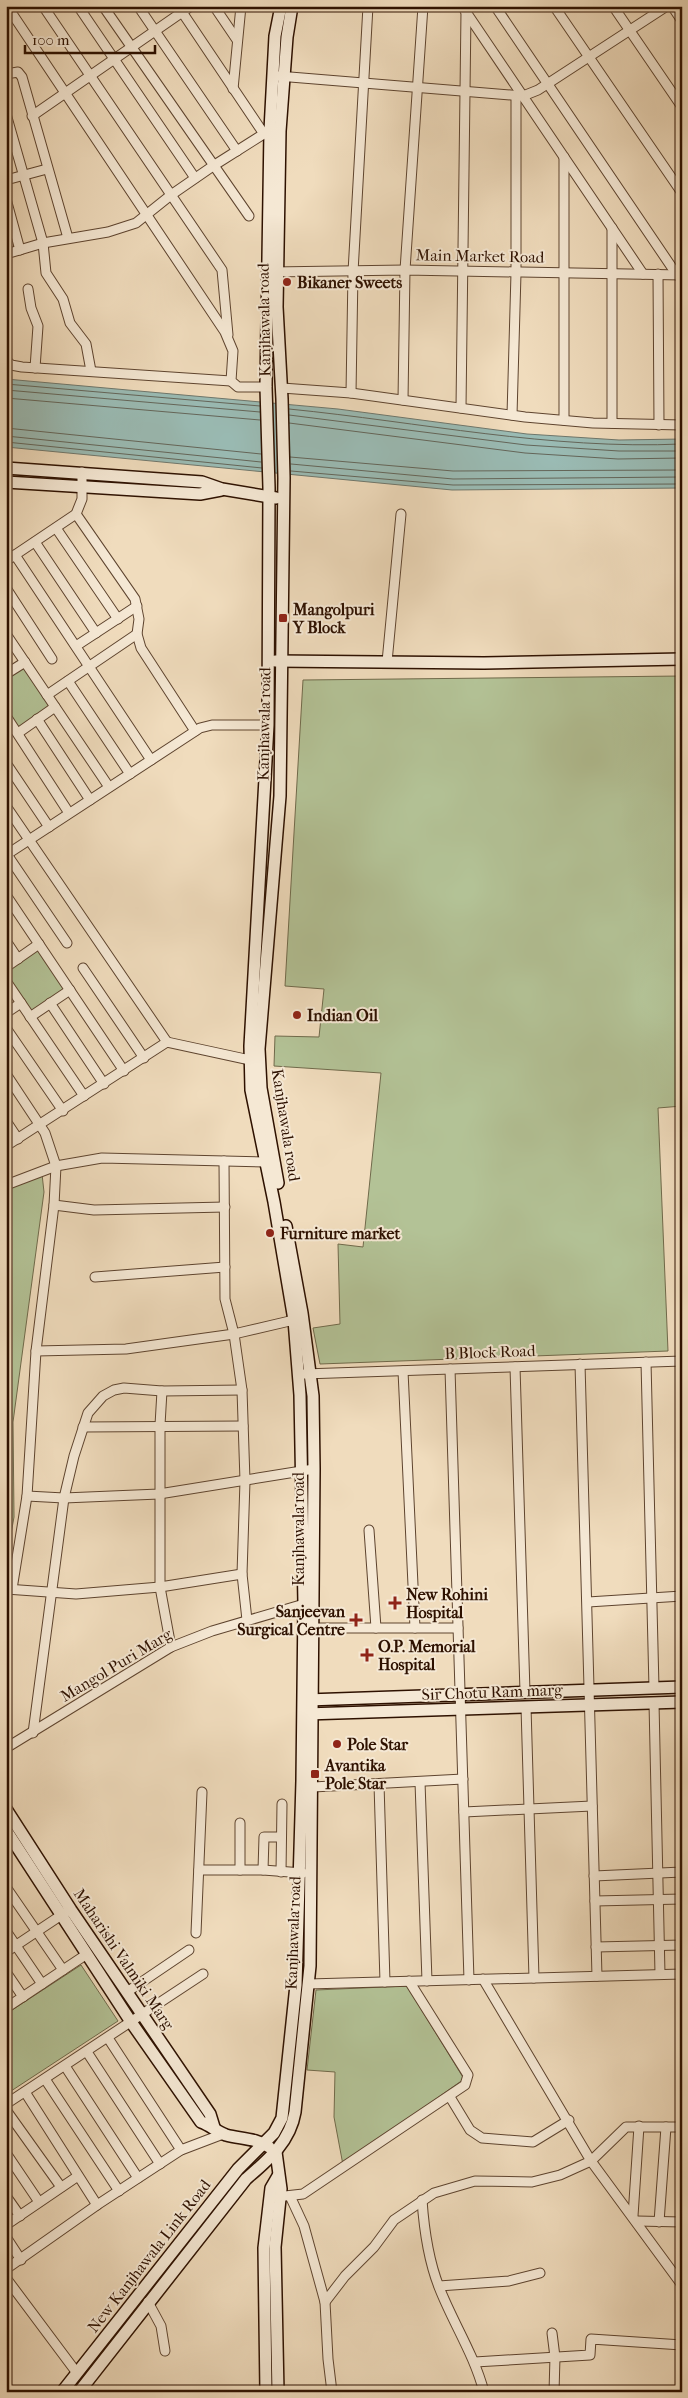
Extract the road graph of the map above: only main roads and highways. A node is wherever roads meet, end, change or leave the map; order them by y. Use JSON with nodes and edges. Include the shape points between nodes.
{"nodes":[{"id":1,"x":280,"y":6,"type":"edge"},
{"id":2,"x":292,"y":6,"type":"edge"},
{"id":3,"x":279,"y":76,"type":"junction"},
{"id":4,"x":273,"y":272,"type":"junction"},
{"id":5,"x":6,"y":468,"type":"edge"},
{"id":6,"x":6,"y":482,"type":"edge"},
{"id":7,"x":222,"y":489,"type":"junction"},
{"id":8,"x":269,"y":497,"type":"junction"},
{"id":9,"x":283,"y":499,"type":"junction"},
{"id":10,"x":682,"y":659,"type":"edge"},
{"id":11,"x":268,"y":661,"type":"junction"},
{"id":12,"x":282,"y":661,"type":"junction"},
{"id":13,"x":259,"y":987,"type":"junction"},
{"id":14,"x":304,"y":1374,"type":"junction"},
{"id":15,"x":682,"y":1687,"type":"edge"},
{"id":16,"x":308,"y":1700,"type":"junction"},
{"id":17,"x":682,"y":1702,"type":"edge"},
{"id":18,"x":308,"y":1714,"type":"junction"},
{"id":19,"x":6,"y":1809,"type":"edge"},
{"id":20,"x":6,"y":1830,"type":"edge"},
{"id":21,"x":66,"y":1913,"type":"junction"},
{"id":22,"x":114,"y":1973,"type":"junction"},
{"id":23,"x":104,"y":1980,"type":"junction"},
{"id":24,"x":218,"y":2130,"type":"junction"},
{"id":25,"x":264,"y":2144,"type":"junction"},
{"id":26,"x":276,"y":2152,"type":"junction"},
{"id":27,"x":280,"y":2195,"type":"junction"},
{"id":28,"x":62,"y":2392,"type":"edge"},
{"id":29,"x":79,"y":2392,"type":"edge"},
{"id":30,"x":266,"y":2392,"type":"edge"},
{"id":31,"x":278,"y":2392,"type":"edge"}],
"edges":[{"from":1,"to":3,"type":"main road","name":"Kanjhawala road","via":[[275,36]]},
{"from":2,"to":3,"type":"main road","name":"Kanjhawala road"},
{"from":3,"to":4,"type":"main road","name":"Kanjhawala road","via":[[280,131]]},
{"from":3,"to":4,"type":"main road","name":"Kanjhawala road","via":[[267,132]]},
{"from":4,"to":8,"type":"main road","name":"Kanjhawala road","via":[[267,391]]},
{"from":4,"to":9,"type":"main road","name":"Kanjhawala road","via":[[282,393]]},
{"from":5,"to":7,"type":"main road","via":[[202,482]]},
{"from":6,"to":7,"type":"main road","via":[[200,494]]},
{"from":7,"to":8,"type":"main road"},
{"from":8,"to":9,"type":"main road"},
{"from":8,"to":11,"type":"main road","name":"Kanjhawala road"},
{"from":9,"to":12,"type":"main road","name":"Kanjhawala road"},
{"from":10,"to":12,"type":"main road","via":[[484,663]]},
{"from":11,"to":12,"type":"main road"},
{"from":11,"to":13,"type":"main road","name":"Kanjhawala road"},
{"from":12,"to":13,"type":"main road","name":"Kanjhawala road","via":[[280,796]]},
{"from":13,"to":14,"type":"main road","name":"Kanjhawala road","via":[[261,1088],[302,1313]]},
{"from":13,"to":14,"type":"main road","name":"Kanjhawala road","via":[[250,1060],[251,1090]]},
{"from":14,"to":16,"type":"main road","name":"Kanjhawala road","via":[[301,1471]]},
{"from":14,"to":16,"type":"main road","name":"Kanjhawala road","via":[[313,1396],[314,1469],[315,1628]]},
{"from":15,"to":16,"type":"main road","name":"Sir Chotu Ram marg"},
{"from":16,"to":18,"type":"main road","name":"Kanjhawala road"},
{"from":17,"to":18,"type":"main road","name":"Sir Chotu Ram marg"},
{"from":18,"to":25,"type":"main road","name":"Kanjhawala road","via":[[296,1985],[282,2118]]},
{"from":18,"to":26,"type":"main road","name":"Kanjhawala road","via":[[313,1788],[310,1966],[294,2121]]},
{"from":19,"to":21,"type":"main road","name":"Maharishi Valmiki Marg"},
{"from":20,"to":21,"type":"main road","name":"Maharishi Valmiki Marg"},
{"from":21,"to":22,"type":"main road","name":"Maharishi Valmiki Marg"},
{"from":21,"to":23,"type":"main road","name":"Maharishi Valmiki Marg"},
{"from":22,"to":23,"type":"main road"},
{"from":22,"to":24,"type":"main road","name":"Maharishi Valmiki Marg"},
{"from":23,"to":24,"type":"main road","name":"Maharishi Valmiki Marg","via":[[201,2122]]},
{"from":24,"to":25,"type":"main road","name":"Maharishi Valmiki Marg"},
{"from":25,"to":26,"type":"main road","name":"Maharishi Valmiki Marg"},
{"from":25,"to":28,"type":"main road","name":"New Kanjhawala Link Road","via":[[238,2169]]},
{"from":26,"to":27,"type":"main road","via":[[278,2176],[270,2188]]},
{"from":26,"to":29,"type":"main road","name":"New Kanjhawala Link Road","via":[[246,2179]]},
{"from":27,"to":30,"type":"main road","via":[[264,2248]]},
{"from":27,"to":31,"type":"main road","via":[[275,2247]]}]}
